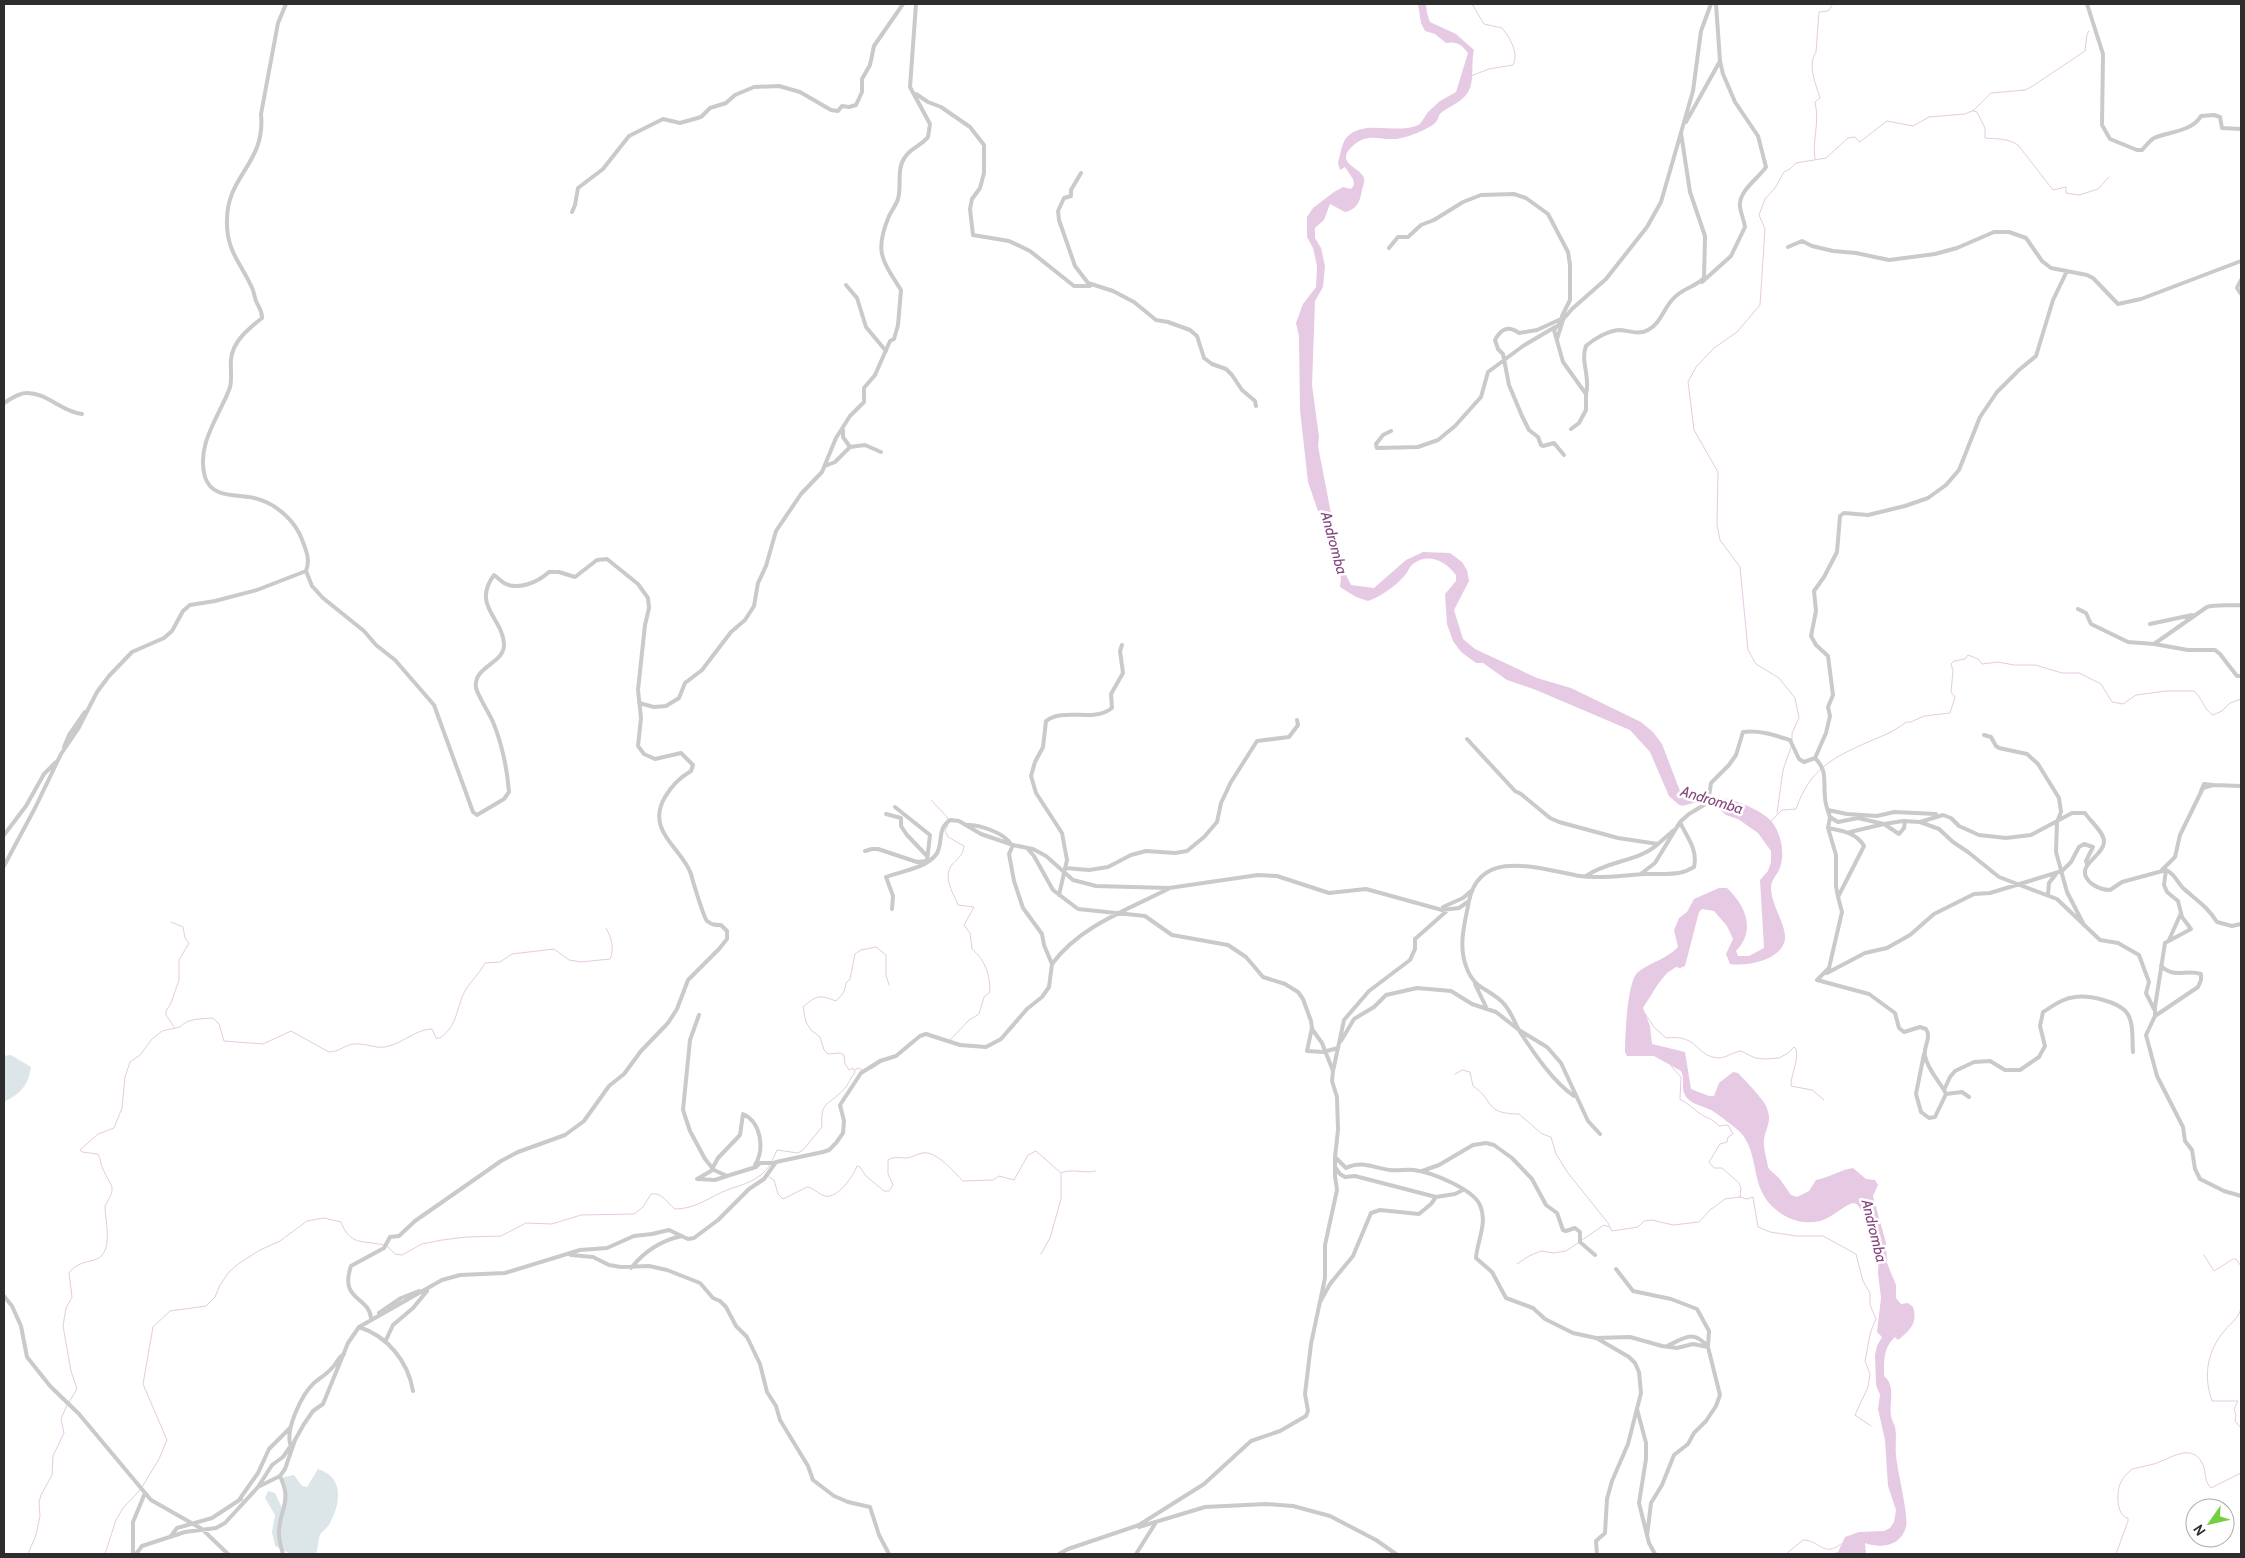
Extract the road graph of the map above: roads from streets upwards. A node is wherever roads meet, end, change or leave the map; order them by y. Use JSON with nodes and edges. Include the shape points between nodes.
{"nodes":[{"id":1,"x":286,"y":4,"type":"edge"},
{"id":2,"x":903,"y":4,"type":"edge"},
{"id":3,"x":916,"y":4,"type":"edge"},
{"id":4,"x":1712,"y":4,"type":"edge"},
{"id":5,"x":1716,"y":4,"type":"edge"},
{"id":6,"x":2087,"y":4,"type":"edge"},
{"id":7,"x":1720,"y":61,"type":"junction"},
{"id":8,"x":914,"y":92,"type":"junction"},
{"id":9,"x":2241,"y":129,"type":"edge"},
{"id":10,"x":1682,"y":131,"type":"junction"},
{"id":11,"x":1081,"y":172,"type":"dead end"},
{"id":12,"x":572,"y":212,"type":"dead end"},
{"id":13,"x":1788,"y":247,"type":"dead end"},
{"id":14,"x":1389,"y":248,"type":"dead end"},
{"id":15,"x":2241,"y":261,"type":"edge"},
{"id":16,"x":2067,"y":271,"type":"junction"},
{"id":17,"x":2241,"y":280,"type":"edge"},
{"id":18,"x":1698,"y":284,"type":"junction"},
{"id":19,"x":846,"y":285,"type":"dead end"},
{"id":20,"x":1093,"y":286,"type":"junction"},
{"id":21,"x":2241,"y":294,"type":"edge"},
{"id":22,"x":1563,"y":319,"type":"junction"},
{"id":23,"x":1555,"y":327,"type":"junction"},
{"id":24,"x":1557,"y":339,"type":"junction"},
{"id":25,"x":886,"y":351,"type":"junction"},
{"id":26,"x":1504,"y":361,"type":"junction"},
{"id":27,"x":1586,"y":394,"type":"junction"},
{"id":28,"x":4,"y":403,"type":"edge"},
{"id":29,"x":1256,"y":406,"type":"dead end"},
{"id":30,"x":82,"y":414,"type":"dead end"},
{"id":31,"x":843,"y":427,"type":"junction"},
{"id":32,"x":1571,"y":429,"type":"dead end"},
{"id":33,"x":1391,"y":431,"type":"dead end"},
{"id":34,"x":850,"y":446,"type":"junction"},
{"id":35,"x":881,"y":452,"type":"dead end"},
{"id":36,"x":1564,"y":454,"type":"dead end"},
{"id":37,"x":825,"y":466,"type":"junction"},
{"id":38,"x":306,"y":571,"type":"junction"},
{"id":39,"x":2241,"y":605,"type":"edge"},
{"id":40,"x":2078,"y":609,"type":"dead end"},
{"id":41,"x":2199,"y":613,"type":"junction"},
{"id":42,"x":2150,"y":624,"type":"dead end"},
{"id":43,"x":2154,"y":644,"type":"junction"},
{"id":44,"x":1122,"y":645,"type":"dead end"},
{"id":45,"x":2241,"y":676,"type":"edge"},
{"id":46,"x":639,"y":703,"type":"junction"},
{"id":47,"x":1297,"y":720,"type":"dead end"},
{"id":48,"x":1984,"y":735,"type":"dead end"},
{"id":49,"x":1467,"y":739,"type":"dead end"},
{"id":50,"x":60,"y":756,"type":"junction"},
{"id":51,"x":1815,"y":758,"type":"junction"},
{"id":52,"x":2241,"y":786,"type":"edge"},
{"id":53,"x":895,"y":807,"type":"dead end"},
{"id":54,"x":1828,"y":810,"type":"junction"},
{"id":55,"x":886,"y":814,"type":"dead end"},
{"id":56,"x":1943,"y":815,"type":"junction"},
{"id":57,"x":1830,"y":817,"type":"junction"},
{"id":58,"x":1680,"y":822,"type":"junction"},
{"id":59,"x":1905,"y":822,"type":"junction"},
{"id":60,"x":1920,"y":822,"type":"junction"},
{"id":61,"x":2057,"y":822,"type":"junction"},
{"id":62,"x":1884,"y":824,"type":"junction"},
{"id":63,"x":1828,"y":828,"type":"junction"},
{"id":64,"x":1674,"y":830,"type":"junction"},
{"id":65,"x":1850,"y":832,"type":"junction"},
{"id":66,"x":4,"y":835,"type":"edge"},
{"id":67,"x":1658,"y":844,"type":"junction"},
{"id":68,"x":1012,"y":845,"type":"junction"},
{"id":69,"x":1025,"y":847,"type":"junction"},
{"id":70,"x":865,"y":851,"type":"dead end"},
{"id":71,"x":928,"y":856,"type":"junction"},
{"id":72,"x":927,"y":862,"type":"junction"},
{"id":73,"x":2087,"y":864,"type":"junction"},
{"id":74,"x":4,"y":866,"type":"edge"},
{"id":75,"x":1065,"y":870,"type":"junction"},
{"id":76,"x":2164,"y":870,"type":"junction"},
{"id":77,"x":2060,"y":872,"type":"junction"},
{"id":78,"x":1640,"y":874,"type":"junction"},
{"id":79,"x":1586,"y":876,"type":"junction"},
{"id":80,"x":2014,"y":884,"type":"junction"},
{"id":81,"x":1169,"y":888,"type":"junction"},
{"id":82,"x":1471,"y":891,"type":"junction"},
{"id":83,"x":2048,"y":894,"type":"junction"},
{"id":84,"x":1059,"y":895,"type":"junction"},
{"id":85,"x":1838,"y":896,"type":"junction"},
{"id":86,"x":1469,"y":902,"type":"junction"},
{"id":87,"x":1438,"y":908,"type":"junction"},
{"id":88,"x":892,"y":909,"type":"dead end"},
{"id":89,"x":1450,"y":909,"type":"junction"},
{"id":90,"x":2181,"y":913,"type":"junction"},
{"id":91,"x":1119,"y":914,"type":"junction"},
{"id":92,"x":2241,"y":924,"type":"edge"},
{"id":93,"x":2086,"y":927,"type":"junction"},
{"id":94,"x":2169,"y":940,"type":"junction"},
{"id":95,"x":1052,"y":964,"type":"junction"},
{"id":96,"x":2161,"y":966,"type":"junction"},
{"id":97,"x":1825,"y":974,"type":"junction"},
{"id":98,"x":1475,"y":984,"type":"junction"},
{"id":99,"x":1487,"y":1009,"type":"junction"},
{"id":100,"x":2155,"y":1014,"type":"junction"},
{"id":101,"x":698,"y":1015,"type":"dead end"},
{"id":102,"x":1312,"y":1028,"type":"junction"},
{"id":103,"x":1519,"y":1030,"type":"junction"},
{"id":104,"x":1339,"y":1045,"type":"junction"},
{"id":105,"x":1325,"y":1052,"type":"junction"},
{"id":106,"x":1924,"y":1052,"type":"junction"},
{"id":107,"x":2133,"y":1052,"type":"dead end"},
{"id":108,"x":1333,"y":1071,"type":"junction"},
{"id":109,"x":1945,"y":1092,"type":"junction"},
{"id":110,"x":1574,"y":1096,"type":"junction"},
{"id":111,"x":1969,"y":1097,"type":"dead end"},
{"id":112,"x":1600,"y":1134,"type":"dead end"},
{"id":113,"x":1335,"y":1157,"type":"junction"},
{"id":114,"x":776,"y":1162,"type":"junction"},
{"id":115,"x":1334,"y":1166,"type":"junction"},
{"id":116,"x":754,"y":1168,"type":"junction"},
{"id":117,"x":713,"y":1169,"type":"junction"},
{"id":118,"x":1420,"y":1171,"type":"junction"},
{"id":119,"x":727,"y":1176,"type":"junction"},
{"id":120,"x":1463,"y":1190,"type":"junction"},
{"id":121,"x":2241,"y":1196,"type":"edge"},
{"id":122,"x":1436,"y":1197,"type":"junction"},
{"id":123,"x":682,"y":1236,"type":"junction"},
{"id":124,"x":567,"y":1254,"type":"junction"},
{"id":125,"x":1595,"y":1255,"type":"dead end"},
{"id":126,"x":631,"y":1268,"type":"junction"},
{"id":127,"x":1616,"y":1270,"type":"dead end"},
{"id":128,"x":428,"y":1289,"type":"junction"},
{"id":129,"x":4,"y":1296,"type":"edge"},
{"id":130,"x":1320,"y":1302,"type":"junction"},
{"id":131,"x":370,"y":1320,"type":"junction"},
{"id":132,"x":359,"y":1327,"type":"junction"},
{"id":133,"x":1596,"y":1338,"type":"junction"},
{"id":134,"x":386,"y":1340,"type":"junction"},
{"id":135,"x":1666,"y":1346,"type":"junction"},
{"id":136,"x":1708,"y":1347,"type":"junction"},
{"id":137,"x":344,"y":1354,"type":"junction"},
{"id":138,"x":413,"y":1391,"type":"dead end"},
{"id":139,"x":1636,"y":1407,"type":"junction"},
{"id":140,"x":291,"y":1426,"type":"junction"},
{"id":141,"x":295,"y":1440,"type":"junction"},
{"id":142,"x":291,"y":1446,"type":"junction"},
{"id":143,"x":280,"y":1476,"type":"junction"},
{"id":144,"x":258,"y":1487,"type":"junction"},
{"id":145,"x":142,"y":1490,"type":"junction"},
{"id":146,"x":248,"y":1497,"type":"junction"},
{"id":147,"x":239,"y":1500,"type":"junction"},
{"id":148,"x":1155,"y":1524,"type":"junction"},
{"id":149,"x":194,"y":1525,"type":"junction"},
{"id":150,"x":1130,"y":1529,"type":"junction"},
{"id":151,"x":202,"y":1530,"type":"junction"},
{"id":152,"x":1647,"y":1536,"type":"junction"},
{"id":153,"x":169,"y":1538,"type":"junction"},
{"id":154,"x":134,"y":1554,"type":"edge"},
{"id":155,"x":228,"y":1554,"type":"edge"},
{"id":156,"x":283,"y":1554,"type":"edge"},
{"id":157,"x":890,"y":1554,"type":"edge"},
{"id":158,"x":1059,"y":1554,"type":"edge"},
{"id":159,"x":1136,"y":1554,"type":"edge"},
{"id":160,"x":1396,"y":1554,"type":"edge"},
{"id":161,"x":1597,"y":1554,"type":"edge"},
{"id":162,"x":1655,"y":1554,"type":"edge"}],
"edges":[{"from":1,"to":38,"type":"street","via":[[274,40],[259,144],[254,158],[233,189],[227,220],[232,253],[253,289],[262,318],[242,336],[231,358],[231,386],[207,435],[203,466],[205,478],[220,492],[228,496],[254,498],[281,511],[292,522],[308,554]]},
{"from":2,"to":12,"type":"street","via":[[874,46],[856,105],[831,110],[800,92],[779,86],[754,87],[710,108],[701,117],[680,123],[663,119],[629,136],[604,170],[578,188]]},
{"from":3,"to":8,"type":"street","via":[[910,76],[910,87]]},
{"from":4,"to":10,"type":"street","via":[[1701,31],[1697,68]]},
{"from":5,"to":7,"type":"street"},
{"from":6,"to":9,"type":"street","via":[[2102,49],[2102,125],[2110,139],[2142,150],[2153,139],[2176,133],[2199,121],[2201,116],[2214,114],[2220,117],[2222,128]]},
{"from":7,"to":10,"type":"street"},
{"from":7,"to":18,"type":"street","via":[[1735,102],[1758,136],[1766,167],[1740,199],[1745,227],[1730,256]]},
{"from":8,"to":20,"type":"street","via":[[970,127],[984,145],[984,173],[970,209],[973,235],[1009,241],[1030,251],[1074,286]]},
{"from":8,"to":25,"type":"street","via":[[930,124],[926,140],[904,157],[898,198],[881,242],[881,257],[902,297],[896,333]]},
{"from":10,"to":18,"type":"street","via":[[1690,192],[1705,236],[1704,278]]},
{"from":10,"to":22,"type":"street","via":[[1654,216],[1606,279]]},
{"from":11,"to":20,"type":"street","via":[[1071,196],[1060,204],[1059,220],[1075,266]]},
{"from":13,"to":16,"type":"street","via":[[1802,241],[1812,246],[1880,259],[1906,259],[1957,248],[1994,232],[2009,232],[2026,238],[2046,265]]},
{"from":14,"to":22,"type":"street","via":[[1398,237],[1408,237],[1421,225],[1481,195],[1510,194],[1526,198],[1548,214],[1568,252],[1570,300]]},
{"from":15,"to":16,"type":"street","via":[[2122,304],[2093,278]]},
{"from":16,"to":51,"type":"street","via":[[2053,300],[2036,356],[1997,392],[1976,425],[1959,470],[1946,485],[1938,493],[1916,503],[1868,515],[1844,512],[1840,516],[1837,552],[1814,591],[1816,611],[1811,636],[1828,656],[1833,695],[1828,707],[1830,716],[1826,733]]},
{"from":17,"to":21,"type":"street","via":[[2237,288]]},
{"from":18,"to":27,"type":"street","via":[[1682,290],[1656,325],[1648,330],[1642,333],[1612,331],[1586,346],[1583,354],[1588,386]]},
{"from":19,"to":25,"type":"street","via":[[857,298],[866,327]]},
{"from":20,"to":29,"type":"street","via":[[1113,291],[1134,302],[1156,320],[1190,330],[1196,336],[1204,358],[1226,369]]},
{"from":22,"to":23,"type":"street"},
{"from":22,"to":24,"type":"street"},
{"from":22,"to":26,"type":"street","via":[[1537,330],[1501,331],[1496,344]]},
{"from":23,"to":24,"type":"street"},
{"from":23,"to":26,"type":"street"},
{"from":24,"to":27,"type":"street","via":[[1563,362]]},
{"from":25,"to":31,"type":"street","via":[[875,375],[864,388],[864,402]]},
{"from":26,"to":33,"type":"street","via":[[1488,372],[1481,397],[1438,440],[1418,447],[1377,448],[1378,440]]},
{"from":26,"to":36,"type":"street","via":[[1509,385],[1529,430],[1538,437],[1541,445],[1554,442]]},
{"from":27,"to":32,"type":"street","via":[[1586,410],[1579,423]]},
{"from":28,"to":30,"type":"street","via":[[25,392]]},
{"from":31,"to":34,"type":"street","via":[[843,437]]},
{"from":31,"to":37,"type":"street"},
{"from":34,"to":35,"type":"street","via":[[866,445]]},
{"from":34,"to":37,"type":"street","via":[[836,462]]},
{"from":37,"to":46,"type":"street","via":[[776,531],[758,583],[754,606],[745,620],[731,632],[702,670],[685,683],[679,698],[666,706]]},
{"from":38,"to":46,"type":"street","via":[[312,586],[396,660],[434,705],[446,743],[477,815],[504,799],[509,792],[500,740],[476,688],[477,678],[504,650],[504,639],[485,600],[494,575],[505,584],[517,586],[541,579],[549,572],[576,577],[597,560],[607,559],[621,569],[648,598],[640,660]]},
{"from":38,"to":50,"type":"street","via":[[256,590],[190,605],[172,631],[132,652],[109,676]]},
{"from":39,"to":41,"type":"street","via":[[2212,605]]},
{"from":40,"to":43,"type":"street","via":[[2086,612],[2091,624],[2110,634],[2128,642]]},
{"from":41,"to":42,"type":"street"},
{"from":41,"to":43,"type":"street"},
{"from":43,"to":45,"type":"street","via":[[2188,650],[2214,650],[2237,676]]},
{"from":44,"to":75,"type":"street","via":[[1123,673],[1111,694],[1112,708],[1102,713],[1062,716],[1046,721],[1044,747],[1033,770],[1032,782],[1036,792],[1062,833],[1067,860]]},
{"from":46,"to":131,"type":"street","via":[[638,746],[644,754],[655,759],[681,753],[692,765],[691,771],[674,782],[658,814],[663,831],[689,868],[706,920],[713,925],[721,925],[727,931],[727,939],[688,980],[668,1024],[624,1074],[609,1086],[584,1121],[565,1135],[501,1161],[415,1221],[399,1236],[390,1238],[386,1244],[351,1266],[348,1275],[350,1292],[369,1310]]},
{"from":47,"to":75,"type":"street","via":[[1298,725],[1289,737],[1258,741],[1231,782],[1221,803],[1217,822],[1187,851],[1146,851],[1108,867]]},
{"from":48,"to":61,"type":"street","via":[[1991,737],[1996,746],[2027,754],[2034,760],[2060,798],[2061,812]]},
{"from":49,"to":67,"type":"street","via":[[1514,792],[1550,818],[1618,838]]},
{"from":50,"to":66,"type":"street","via":[[44,774]]},
{"from":50,"to":74,"type":"street"},
{"from":51,"to":54,"type":"street","via":[[1822,766]]},
{"from":51,"to":58,"type":"street","via":[[1804,762],[1799,759],[1791,741],[1764,732],[1743,732],[1736,754],[1712,783],[1704,805]]},
{"from":52,"to":76,"type":"street","via":[[2203,788],[2180,835],[2175,857]]},
{"from":53,"to":71,"type":"street","via":[[930,835]]},
{"from":54,"to":56,"type":"street","via":[[1877,816],[1894,812]]},
{"from":54,"to":57,"type":"street"},
{"from":55,"to":71,"type":"street","via":[[901,818],[901,826],[907,835]]},
{"from":56,"to":60,"type":"street"},
{"from":56,"to":61,"type":"street","via":[[1979,835],[2006,838],[2031,836]]},
{"from":57,"to":62,"type":"street","via":[[1838,822],[1858,818]]},
{"from":57,"to":63,"type":"street"},
{"from":58,"to":64,"type":"street"},
{"from":58,"to":78,"type":"street","via":[[1692,841],[1694,867],[1683,872]]},
{"from":59,"to":60,"type":"street"},
{"from":59,"to":62,"type":"street"},
{"from":59,"to":62,"type":"street","via":[[1899,834]]},
{"from":60,"to":80,"type":"street","via":[[1940,829],[1952,842],[1999,877]]},
{"from":61,"to":73,"type":"street","via":[[2072,813],[2085,813],[2103,837],[2104,843],[2098,855]]},
{"from":61,"to":77,"type":"street","via":[[2056,852]]},
{"from":62,"to":65,"type":"street"},
{"from":63,"to":65,"type":"street"},
{"from":63,"to":85,"type":"street","via":[[1836,855]]},
{"from":64,"to":67,"type":"street"},
{"from":64,"to":78,"type":"street","via":[[1655,864]]},
{"from":65,"to":85,"type":"street","via":[[1864,846]]},
{"from":67,"to":79,"type":"street","via":[[1637,857],[1615,861]]},
{"from":68,"to":69,"type":"street"},
{"from":68,"to":72,"type":"street","via":[[987,829],[948,821],[939,836],[939,849]]},
{"from":68,"to":95,"type":"street","via":[[1009,854],[1023,908],[1042,934]]},
{"from":69,"to":75,"type":"street","via":[[1046,856]]},
{"from":69,"to":84,"type":"street"},
{"from":70,"to":72,"type":"street","via":[[872,848]]},
{"from":71,"to":72,"type":"street"},
{"from":72,"to":88,"type":"street","via":[[886,877],[893,896]]},
{"from":73,"to":76,"type":"street","via":[[2085,872],[2089,881],[2105,890]]},
{"from":73,"to":77,"type":"street","via":[[2093,847],[2084,844]]},
{"from":75,"to":81,"type":"street","via":[[1073,880],[1096,886]]},
{"from":75,"to":84,"type":"street"},
{"from":76,"to":90,"type":"street","via":[[2164,886],[2178,900]]},
{"from":76,"to":92,"type":"street","via":[[2172,873],[2209,909],[2217,922],[2232,926]]},
{"from":77,"to":80,"type":"street"},
{"from":77,"to":83,"type":"street","via":[[2049,883]]},
{"from":77,"to":93,"type":"street"},
{"from":78,"to":79,"type":"street"},
{"from":79,"to":82,"type":"street","via":[[1511,865],[1495,868]]},
{"from":80,"to":83,"type":"street"},
{"from":80,"to":97,"type":"street","via":[[1960,900],[1934,914],[1888,948],[1865,953]]},
{"from":81,"to":87,"type":"street","via":[[1277,876],[1329,893],[1366,888]]},
{"from":81,"to":91,"type":"street"},
{"from":82,"to":86,"type":"street"},
{"from":82,"to":87,"type":"street","via":[[1463,898]]},
{"from":83,"to":93,"type":"street"},
{"from":84,"to":91,"type":"street","via":[[1078,909]]},
{"from":85,"to":97,"type":"street","via":[[1841,918]]},
{"from":86,"to":89,"type":"street"},
{"from":86,"to":98,"type":"street","via":[[1462,941],[1465,964]]},
{"from":87,"to":89,"type":"street"},
{"from":89,"to":104,"type":"street","via":[[1415,939],[1410,960],[1369,991],[1344,1020]]},
{"from":90,"to":94,"type":"street"},
{"from":90,"to":94,"type":"street","via":[[2191,929]]},
{"from":91,"to":95,"type":"street","via":[[1084,933]]},
{"from":91,"to":102,"type":"street","via":[[1145,916],[1172,935],[1228,944],[1246,956],[1263,976],[1298,992],[1307,1008]]},
{"from":93,"to":100,"type":"street","via":[[2100,940],[2118,943],[2139,955],[2149,982],[2146,993]]},
{"from":94,"to":96,"type":"street","via":[[2162,949]]},
{"from":95,"to":114,"type":"street","via":[[1049,987],[1001,1039],[986,1047],[960,1045],[926,1034],[920,1036],[896,1056],[861,1073],[840,1105],[844,1128],[829,1150]]},
{"from":96,"to":100,"type":"street"},
{"from":96,"to":100,"type":"street","via":[[2174,974],[2201,974],[2201,980],[2198,987]]},
{"from":97,"to":106,"type":"street","via":[[1817,980],[1868,994],[1893,1011],[1899,1028],[1904,1032],[1920,1027],[1926,1029],[1929,1037]]},
{"from":98,"to":99,"type":"street"},
{"from":98,"to":103,"type":"street","via":[[1503,1003]]},
{"from":99,"to":103,"type":"street"},
{"from":99,"to":104,"type":"street","via":[[1451,991],[1403,990],[1386,995],[1354,1019]]},
{"from":100,"to":121,"type":"street","via":[[2146,1034],[2150,1050],[2158,1076],[2183,1127],[2185,1141],[2192,1150],[2195,1169],[2203,1181]]},
{"from":101,"to":117,"type":"street","via":[[690,1040],[683,1110],[694,1140]]},
{"from":102,"to":105,"type":"street"},
{"from":102,"to":105,"type":"street","via":[[1307,1051]]},
{"from":103,"to":110,"type":"street","via":[[1546,1068]]},
{"from":103,"to":110,"type":"street","via":[[1552,1052],[1573,1086]]},
{"from":104,"to":105,"type":"street"},
{"from":104,"to":108,"type":"street"},
{"from":105,"to":108,"type":"street"},
{"from":106,"to":109,"type":"street"},
{"from":106,"to":109,"type":"street","via":[[1916,1094],[1921,1112],[1929,1118],[1936,1117]]},
{"from":107,"to":109,"type":"street","via":[[2127,1012],[2109,1001],[2076,996],[2043,1012],[2040,1026],[2045,1046],[2039,1057],[2020,1070],[2005,1070],[1990,1061],[1974,1062],[1950,1076]]},
{"from":108,"to":113,"type":"street","via":[[1338,1130]]},
{"from":109,"to":111,"type":"street","via":[[1962,1092]]},
{"from":110,"to":112,"type":"street","via":[[1588,1121]]},
{"from":113,"to":115,"type":"street"},
{"from":113,"to":118,"type":"street","via":[[1346,1168],[1362,1163],[1390,1170]]},
{"from":114,"to":116,"type":"street","via":[[760,1163]]},
{"from":114,"to":123,"type":"street","via":[[764,1179],[749,1189],[718,1220],[694,1238]]},
{"from":115,"to":122,"type":"street","via":[[1345,1178],[1355,1176]]},
{"from":115,"to":130,"type":"street","via":[[1337,1190],[1325,1245],[1325,1278]]},
{"from":116,"to":117,"type":"street","via":[[760,1156],[759,1136],[754,1122],[743,1114],[740,1135],[718,1158]]},
{"from":116,"to":119,"type":"street"},
{"from":117,"to":119,"type":"street"},
{"from":117,"to":119,"type":"street","via":[[697,1179],[715,1180]]},
{"from":118,"to":120,"type":"street"},
{"from":118,"to":125,"type":"street","via":[[1473,1145],[1494,1145],[1532,1179],[1546,1205],[1557,1213],[1563,1230],[1575,1228],[1580,1232],[1580,1242]]},
{"from":120,"to":122,"type":"street"},
{"from":120,"to":133,"type":"street","via":[[1476,1198],[1482,1211],[1482,1232],[1476,1258],[1492,1272],[1506,1298],[1533,1308],[1552,1323]]},
{"from":122,"to":130,"type":"street","via":[[1419,1214],[1380,1210],[1371,1213],[1352,1256]]},
{"from":123,"to":124,"type":"street","via":[[669,1230],[634,1236],[606,1248]]},
{"from":123,"to":126,"type":"street","via":[[642,1255]]},
{"from":124,"to":126,"type":"street","via":[[593,1257],[609,1266]]},
{"from":124,"to":128,"type":"street","via":[[505,1273],[460,1275],[442,1280]]},
{"from":126,"to":157,"type":"street","via":[[649,1266],[667,1270],[700,1283],[720,1301],[747,1337],[760,1364],[767,1392],[813,1480],[834,1496],[870,1507],[879,1535]]},
{"from":127,"to":136,"type":"street","via":[[1633,1291],[1697,1309],[1709,1331]]},
{"from":128,"to":131,"type":"street"},
{"from":128,"to":134,"type":"street","via":[[393,1325]]},
{"from":129,"to":145,"type":"street","via":[[17,1315],[25,1338],[25,1353],[31,1364],[79,1414]]},
{"from":130,"to":150,"type":"street","via":[[1311,1344],[1306,1416],[1280,1431],[1252,1441],[1204,1484]]},
{"from":131,"to":132,"type":"street"},
{"from":132,"to":134,"type":"street"},
{"from":132,"to":137,"type":"street","via":[[352,1334]]},
{"from":133,"to":135,"type":"street","via":[[1630,1337]]},
{"from":133,"to":139,"type":"street","via":[[1635,1363],[1641,1392]]},
{"from":134,"to":138,"type":"street","via":[[410,1376]]},
{"from":135,"to":136,"type":"street","via":[[1677,1348],[1693,1344]]},
{"from":135,"to":136,"type":"street","via":[[1690,1336],[1701,1338]]},
{"from":136,"to":152,"type":"street","via":[[1720,1396],[1706,1421],[1688,1444],[1674,1455],[1651,1503]]},
{"from":137,"to":140,"type":"street","via":[[309,1389]]},
{"from":137,"to":141,"type":"street","via":[[322,1404],[313,1411]]},
{"from":139,"to":152,"type":"street","via":[[1646,1443],[1639,1503]]},
{"from":139,"to":161,"type":"street","via":[[1636,1419],[1607,1500],[1606,1530],[1596,1541]]},
{"from":140,"to":142,"type":"street"},
{"from":140,"to":147,"type":"street","via":[[269,1449],[258,1473]]},
{"from":141,"to":142,"type":"street"},
{"from":141,"to":143,"type":"street"},
{"from":142,"to":144,"type":"street","via":[[272,1465]]},
{"from":143,"to":144,"type":"street"},
{"from":143,"to":156,"type":"street","via":[[286,1488],[286,1504],[279,1532]]},
{"from":144,"to":146,"type":"street"},
{"from":145,"to":149,"type":"street","via":[[151,1500]]},
{"from":145,"to":154,"type":"street","via":[[133,1522]]},
{"from":146,"to":147,"type":"street"},
{"from":146,"to":151,"type":"street","via":[[225,1523]]},
{"from":147,"to":149,"type":"street","via":[[212,1518]]},
{"from":148,"to":150,"type":"street"},
{"from":148,"to":159,"type":"street"},
{"from":148,"to":160,"type":"street","via":[[1205,1507],[1293,1506],[1330,1516]]},
{"from":149,"to":151,"type":"street"},
{"from":149,"to":153,"type":"street","via":[[177,1528]]},
{"from":150,"to":158,"type":"street"},
{"from":151,"to":153,"type":"street"},
{"from":151,"to":155,"type":"street"},
{"from":152,"to":162,"type":"street"},
{"from":153,"to":154,"type":"street","via":[[142,1546]]}]}
